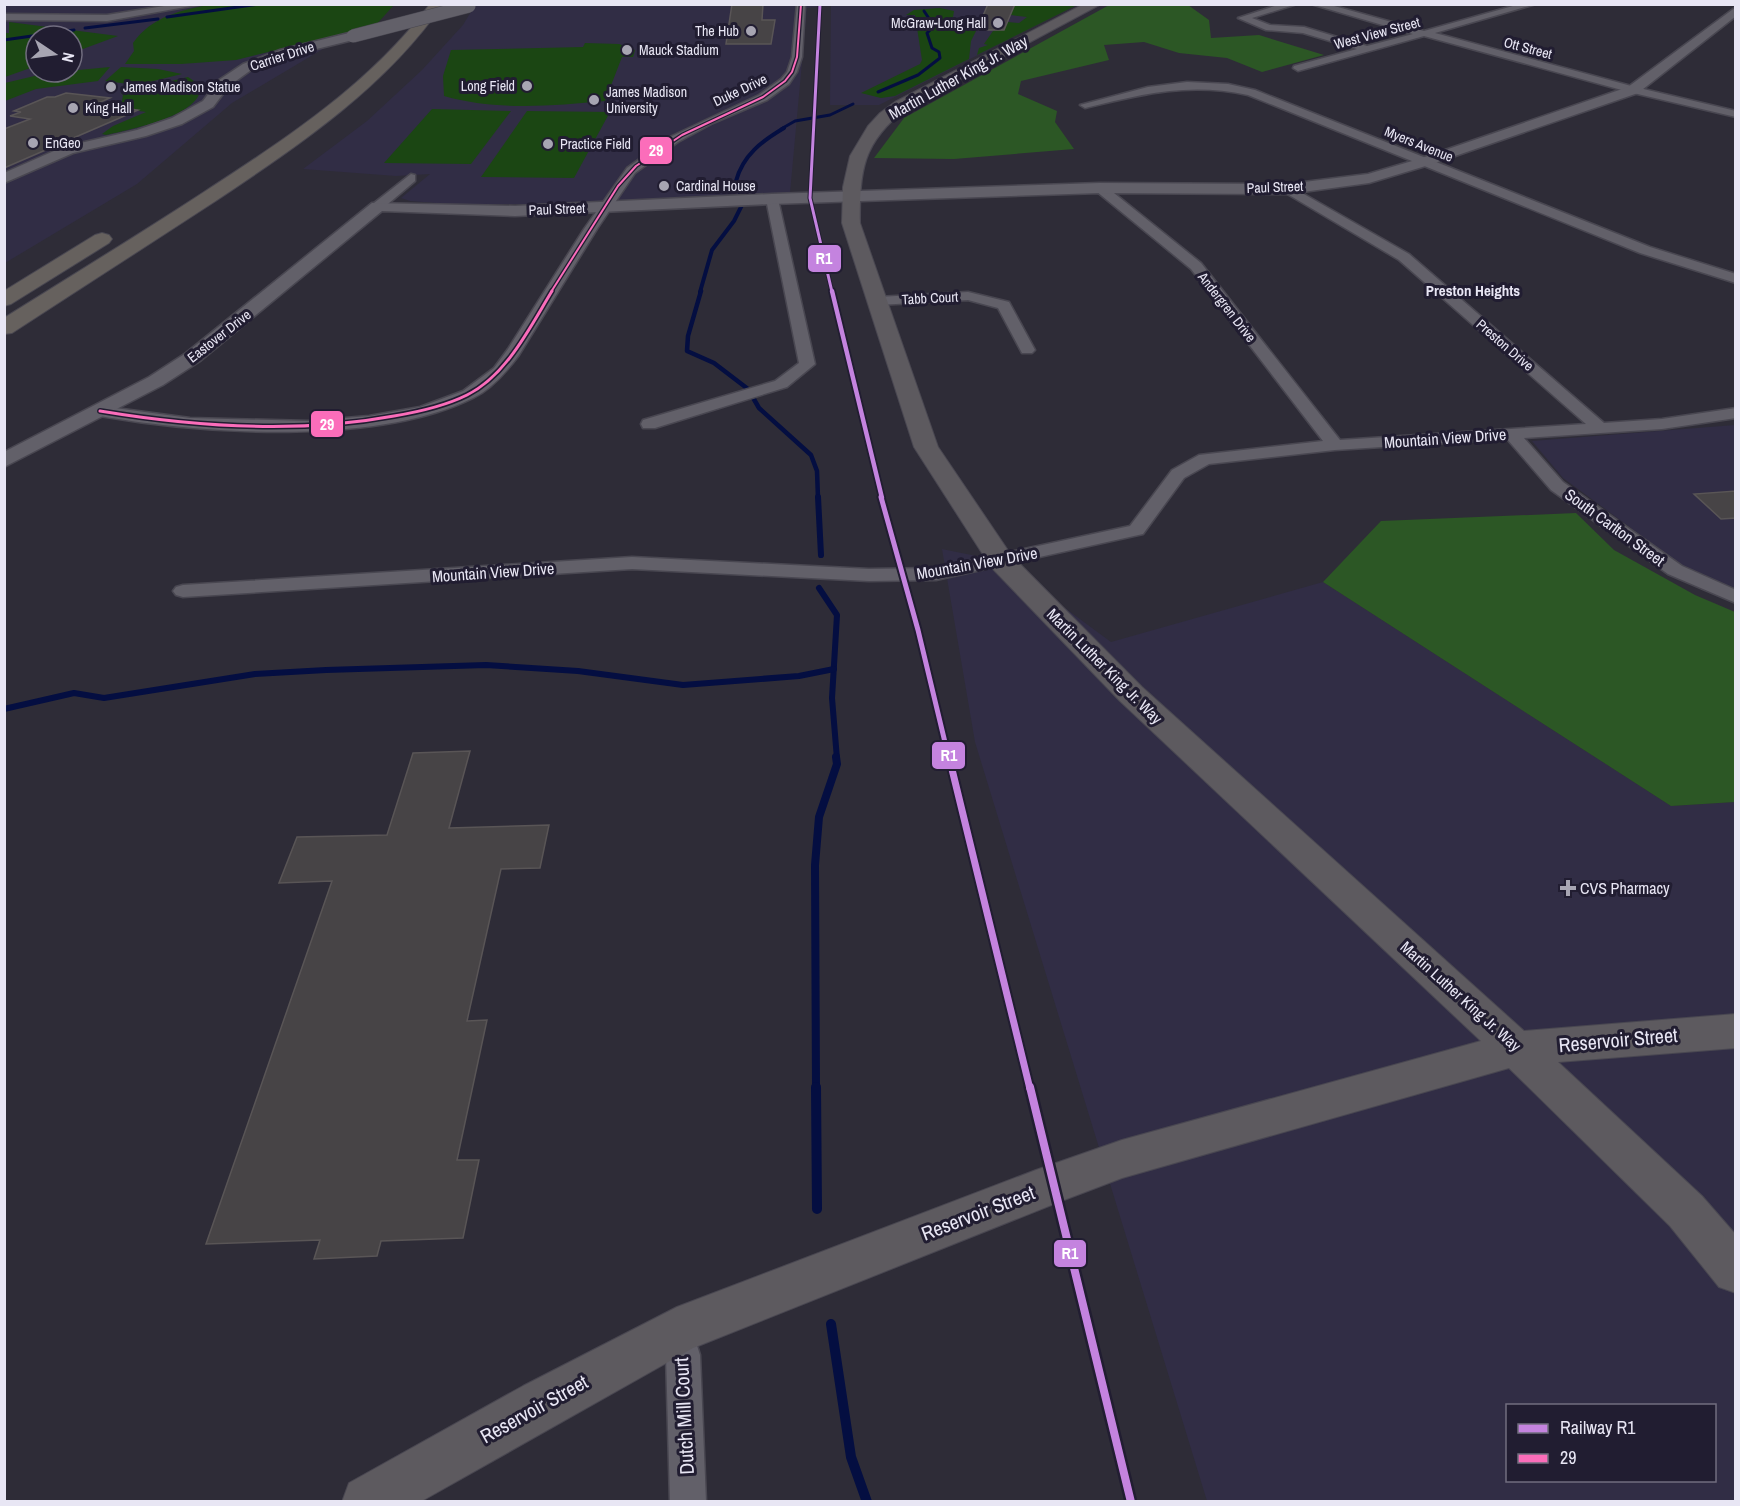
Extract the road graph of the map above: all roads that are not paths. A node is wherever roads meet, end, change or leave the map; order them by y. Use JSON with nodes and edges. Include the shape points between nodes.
{"nodes":[{"id":1,"x":198,"y":4,"type":"edge"},
{"id":2,"x":410,"y":4,"type":"edge"},
{"id":3,"x":437,"y":4,"type":"edge"},
{"id":4,"x":801,"y":4,"type":"edge"},
{"id":5,"x":1095,"y":4,"type":"edge"},
{"id":6,"x":1293,"y":4,"type":"edge"},
{"id":7,"x":1315,"y":4,"type":"edge"},
{"id":8,"x":1532,"y":4,"type":"edge"},
{"id":9,"x":472,"y":5,"type":"edge"},
{"id":10,"x":1736,"y":10,"type":"edge"},
{"id":11,"x":4,"y":17,"type":"edge"},
{"id":12,"x":1425,"y":34,"type":"junction"},
{"id":13,"x":371,"y":49,"type":"dead end"},
{"id":14,"x":1369,"y":49,"type":"junction"},
{"id":15,"x":1298,"y":68,"type":"dead end"},
{"id":16,"x":1633,"y":90,"type":"junction"},
{"id":17,"x":1085,"y":105,"type":"dead end"},
{"id":18,"x":1736,"y":114,"type":"edge"},
{"id":19,"x":1424,"y":162,"type":"junction"},
{"id":20,"x":411,"y":178,"type":"dead end"},
{"id":21,"x":4,"y":179,"type":"edge"},
{"id":22,"x":1100,"y":188,"type":"junction"},
{"id":23,"x":1288,"y":189,"type":"junction"},
{"id":24,"x":851,"y":196,"type":"junction"},
{"id":25,"x":772,"y":199,"type":"junction"},
{"id":26,"x":378,"y":206,"type":"junction"},
{"id":27,"x":605,"y":207,"type":"junction"},
{"id":28,"x":120,"y":228,"type":"dead end"},
{"id":29,"x":1736,"y":279,"type":"edge"},
{"id":30,"x":4,"y":300,"type":"edge"},
{"id":31,"x":878,"y":301,"type":"junction"},
{"id":32,"x":4,"y":328,"type":"edge"},
{"id":33,"x":1027,"y":350,"type":"dead end"},
{"id":34,"x":100,"y":411,"type":"junction"},
{"id":35,"x":1736,"y":413,"type":"edge"},
{"id":36,"x":649,"y":424,"type":"dead end"},
{"id":37,"x":1599,"y":427,"type":"junction"},
{"id":38,"x":1512,"y":433,"type":"junction"},
{"id":39,"x":1335,"y":445,"type":"junction"},
{"id":40,"x":4,"y":461,"type":"edge"},
{"id":41,"x":1001,"y":561,"type":"junction"},
{"id":42,"x":183,"y":591,"type":"dead end"},
{"id":43,"x":1736,"y":597,"type":"edge"},
{"id":44,"x":1736,"y":1030,"type":"edge"},
{"id":45,"x":1518,"y":1048,"type":"junction"},
{"id":46,"x":1736,"y":1271,"type":"edge"},
{"id":47,"x":677,"y":1331,"type":"junction"},
{"id":48,"x":368,"y":1502,"type":"edge"},
{"id":49,"x":688,"y":1502,"type":"edge"}],
"edges":[{"from":1,"to":11,"type":"street","via":[[106,18]]},
{"from":2,"to":13,"type":"highway"},
{"from":3,"to":32,"type":"highway","via":[[387,62],[295,138]]},
{"from":4,"to":27,"type":"street","name":"Duke Drive","via":[[794,68],[784,83],[667,144],[631,171]]},
{"from":5,"to":24,"type":"main road","name":"Martin Luther King Jr. Way","via":[[890,112],[861,144]]},
{"from":6,"to":14,"type":"street","via":[[1243,18],[1269,28],[1304,30]]},
{"from":7,"to":12,"type":"street","name":"Ott Street"},
{"from":8,"to":12,"type":"street","name":"West View Street"},
{"from":9,"to":21,"type":"street","name":"Carrier Drive","bridge":true,"via":[[253,64],[226,81],[208,104],[177,121],[73,149]]},
{"from":10,"to":16,"type":"street","name":"Paul Street"},
{"from":12,"to":14,"type":"street","name":"West View Street"},
{"from":12,"to":16,"type":"street","name":"Ott Street"},
{"from":14,"to":15,"type":"street","name":"West View Street"},
{"from":16,"to":18,"type":"street","name":"Ott Street"},
{"from":16,"to":19,"type":"street","name":"Paul Street"},
{"from":17,"to":19,"type":"street","name":"Myers Avenue","via":[[1171,85],[1227,86],[1251,92]]},
{"from":19,"to":23,"type":"street","name":"Paul Street","via":[[1369,178]]},
{"from":19,"to":29,"type":"street","name":"Myers Avenue","via":[[1645,250]]},
{"from":20,"to":26,"type":"street","name":"Eastover Drive"},
{"from":22,"to":23,"type":"street","name":"Paul Street"},
{"from":22,"to":24,"type":"street","name":"Paul Street"},
{"from":22,"to":39,"type":"street","name":"Andergren Drive","via":[[1196,266]]},
{"from":23,"to":37,"type":"street","name":"Preston Drive","via":[[1404,257]]},
{"from":24,"to":25,"type":"street","name":"Paul Street"},
{"from":24,"to":31,"type":"main road","name":"Martin Luther King Jr. Way","via":[[851,223]]},
{"from":25,"to":27,"type":"street","name":"Paul Street"},
{"from":25,"to":36,"type":"street","via":[[807,364],[780,384]]},
{"from":26,"to":27,"type":"street","name":"Paul Street","via":[[514,211]]},
{"from":26,"to":34,"type":"street","name":"Eastover Drive","via":[[215,341],[156,381]]},
{"from":27,"to":34,"type":"street","name":"Duke Drive","via":[[500,369],[482,386],[452,401],[390,417],[285,426],[182,423]]},
{"from":28,"to":30,"type":"highway"},
{"from":31,"to":33,"type":"street","name":"Tabb Court","via":[[968,296],[1004,305]]},
{"from":31,"to":41,"type":"main road","name":"Martin Luther King Jr. Way","via":[[926,447]]},
{"from":34,"to":40,"type":"street","name":"Eastover Drive"},
{"from":35,"to":37,"type":"street","name":"Mountain View Drive","via":[[1662,424]]},
{"from":37,"to":38,"type":"street","name":"Mountain View Drive"},
{"from":38,"to":39,"type":"street","name":"Mountain View Drive"},
{"from":38,"to":43,"type":"street","name":"South Carlton Street","via":[[1557,486],[1675,570]]},
{"from":39,"to":41,"type":"street","name":"Mountain View Drive","via":[[1205,459],[1178,474],[1136,530]]},
{"from":41,"to":42,"type":"street","name":"Mountain View Drive","via":[[901,575],[632,563]]},
{"from":41,"to":45,"type":"main road","name":"Martin Luther King Jr. Way","via":[[1131,694]]},
{"from":44,"to":45,"type":"main road","name":"Reservoir Street"},
{"from":45,"to":46,"type":"main road","name":"Martin Luther King Jr. Way","via":[[1686,1211]]},
{"from":45,"to":47,"type":"main road","name":"Reservoir Street","via":[[1122,1159]]},
{"from":47,"to":48,"type":"main road","name":"Reservoir Street"},
{"from":47,"to":49,"type":"street","name":"Dutch Mill Court","via":[[683,1355]]}]}
